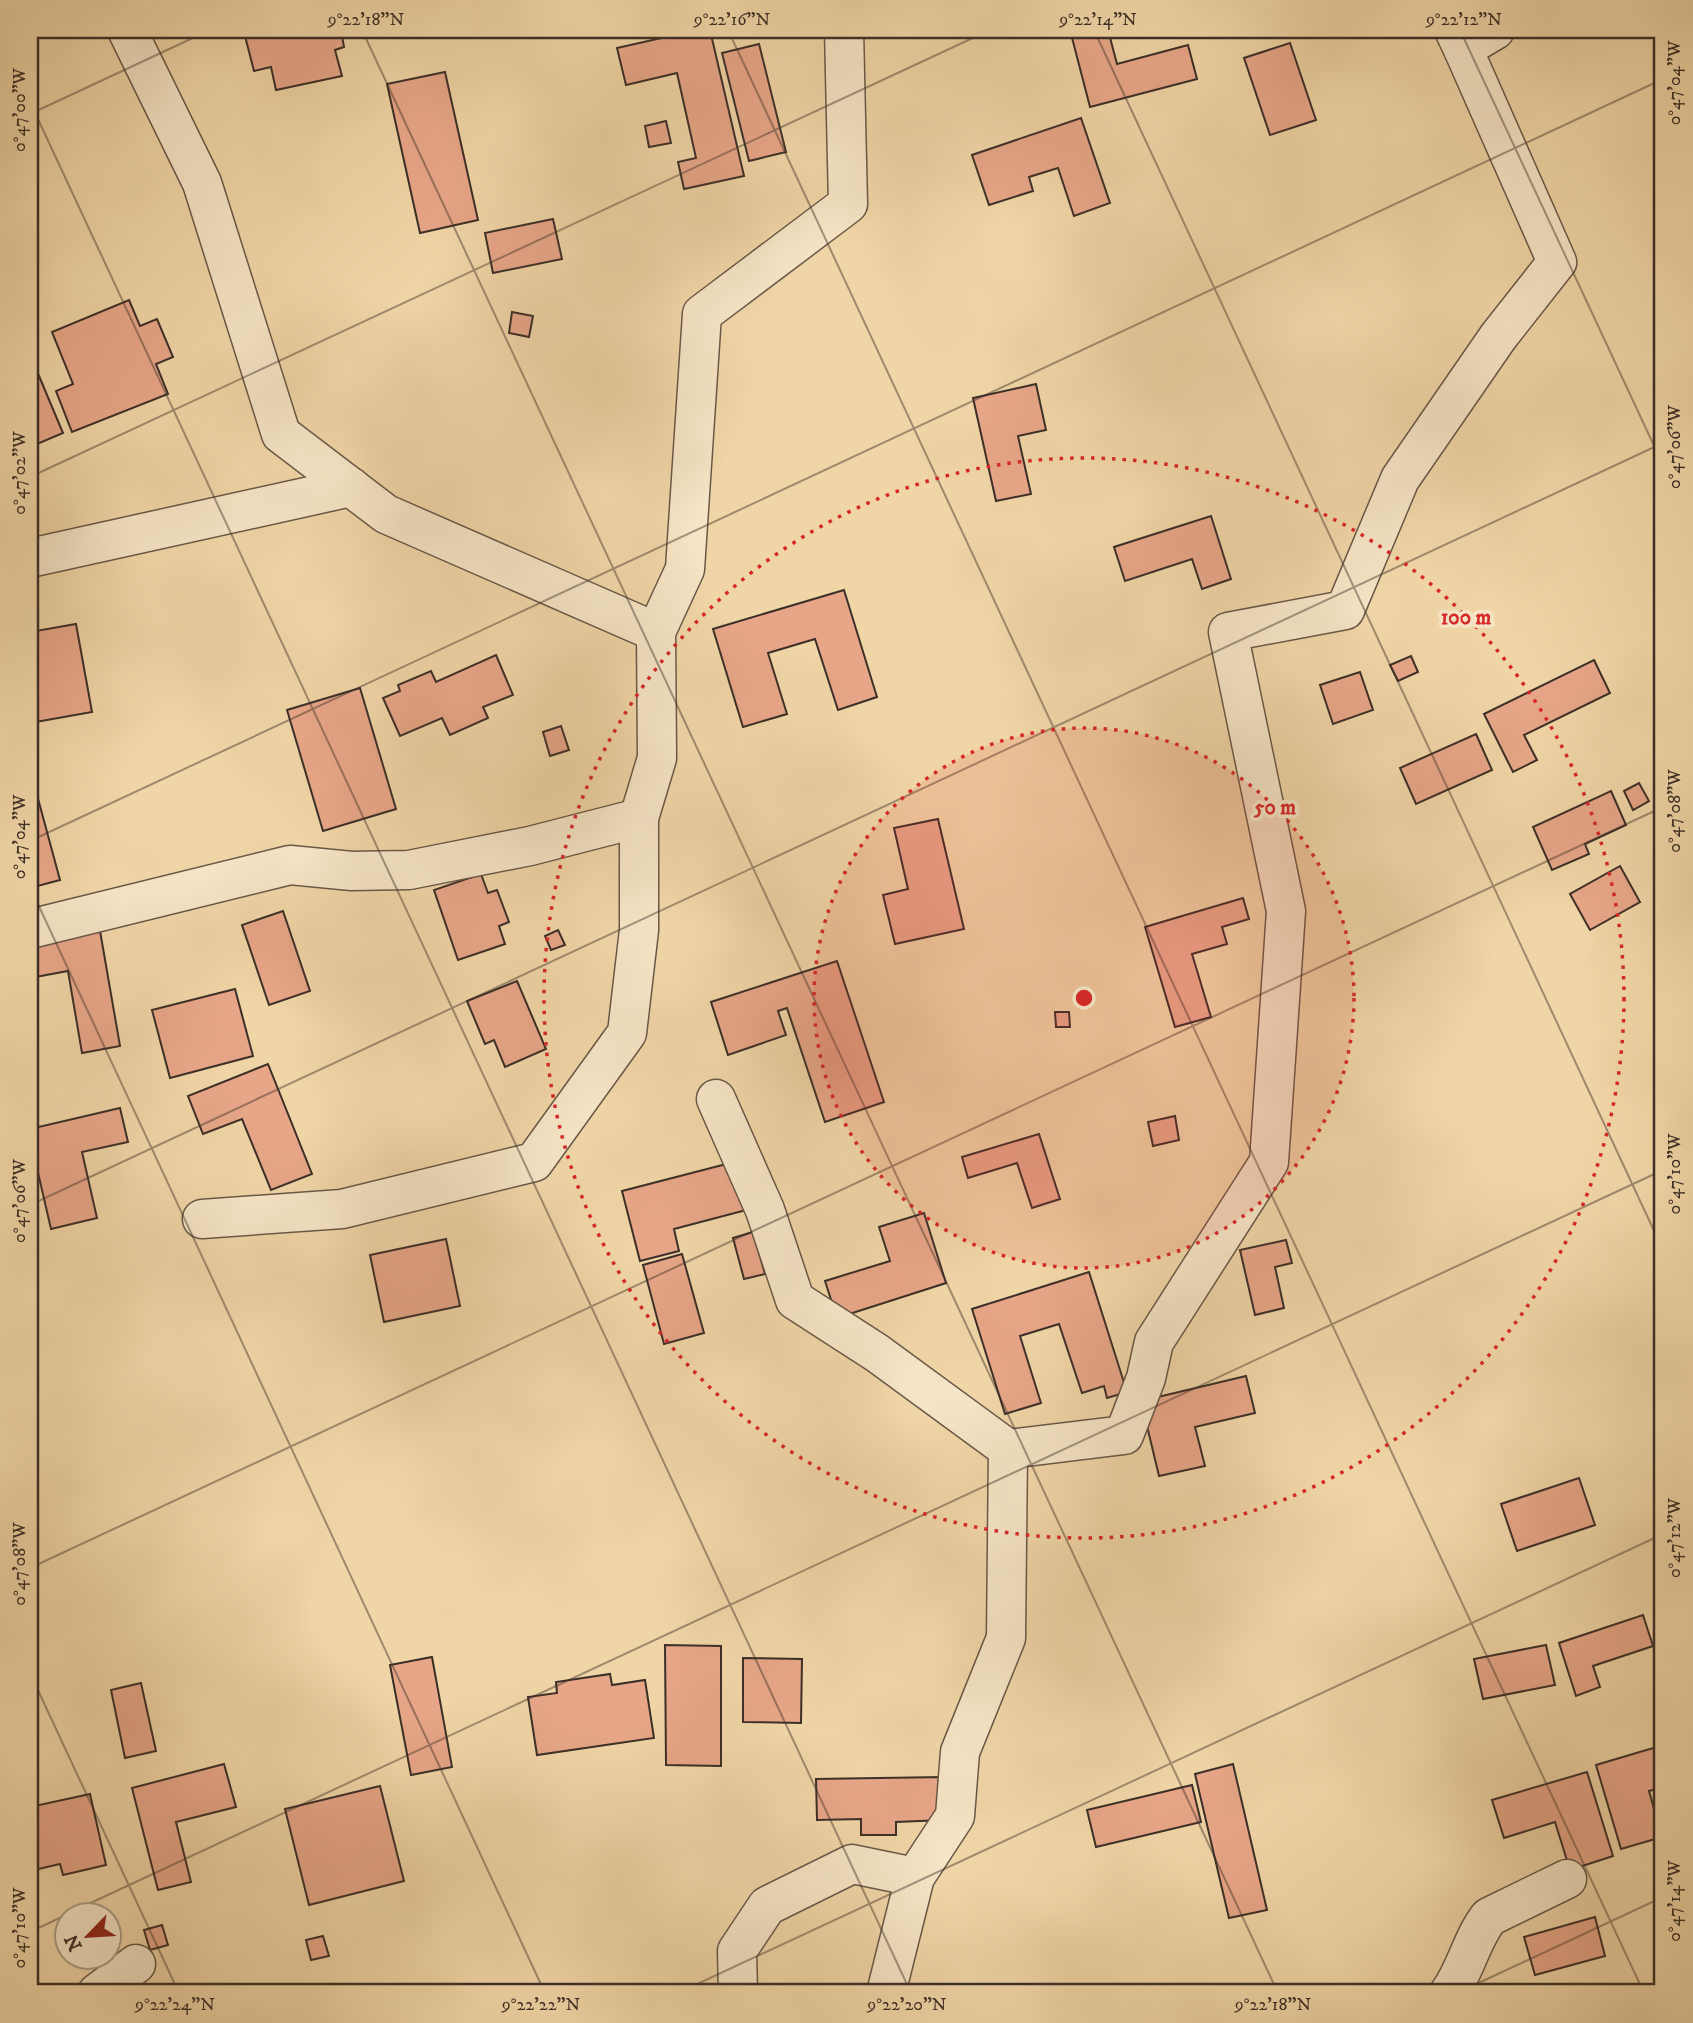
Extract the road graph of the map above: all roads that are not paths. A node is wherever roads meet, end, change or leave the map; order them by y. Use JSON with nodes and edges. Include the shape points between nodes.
{"nodes":[{"id":1,"x":127,"y":30,"type":"edge"},
{"id":2,"x":844,"y":30,"type":"edge"},
{"id":3,"x":1495,"y":30,"type":"edge"},
{"id":4,"x":1458,"y":40,"type":"edge"},
{"id":5,"x":351,"y":487,"type":"junction"},
{"id":6,"x":30,"y":558,"type":"edge"},
{"id":7,"x":656,"y":632,"type":"junction"},
{"id":8,"x":639,"y":818,"type":"junction"},
{"id":9,"x":30,"y":929,"type":"edge"},
{"id":10,"x":716,"y":1100,"type":"dead end"},
{"id":11,"x":202,"y":1219,"type":"dead end"},
{"id":12,"x":1008,"y":1449,"type":"junction"},
{"id":13,"x":915,"y":1877,"type":"junction"},
{"id":14,"x":1567,"y":1879,"type":"dead end"},
{"id":15,"x":136,"y":1964,"type":"dead end"},
{"id":16,"x":97,"y":1993,"type":"edge"},
{"id":17,"x":738,"y":1993,"type":"edge"},
{"id":18,"x":886,"y":1993,"type":"edge"},
{"id":19,"x":1449,"y":1993,"type":"edge"}],
"edges":[{"from":1,"to":5,"type":"street","via":[[202,183],[281,434]]},
{"from":2,"to":7,"type":"street","via":[[848,204],[702,314],[685,569]]},
{"from":3,"to":4,"type":"street"},
{"from":4,"to":12,"type":"street","via":[[1557,262],[1498,337],[1400,479],[1345,610],[1228,632],[1286,911],[1269,1162],[1154,1342],[1124,1435]]},
{"from":5,"to":6,"type":"street"},
{"from":5,"to":7,"type":"street","via":[[386,514]]},
{"from":7,"to":8,"type":"street","via":[[657,758]]},
{"from":8,"to":9,"type":"street","via":[[409,870],[290,865]]},
{"from":8,"to":11,"type":"street","via":[[639,930],[627,1033],[534,1162],[342,1209]]},
{"from":10,"to":12,"type":"street","via":[[765,1210],[795,1300],[877,1353]]},
{"from":12,"to":13,"type":"street","via":[[1006,1638],[960,1752],[955,1816]]},
{"from":13,"to":17,"type":"street","via":[[852,1864],[767,1906],[737,1951]]},
{"from":13,"to":18,"type":"street"},
{"from":14,"to":19,"type":"street","via":[[1489,1917]]},
{"from":15,"to":16,"type":"street"}]}
